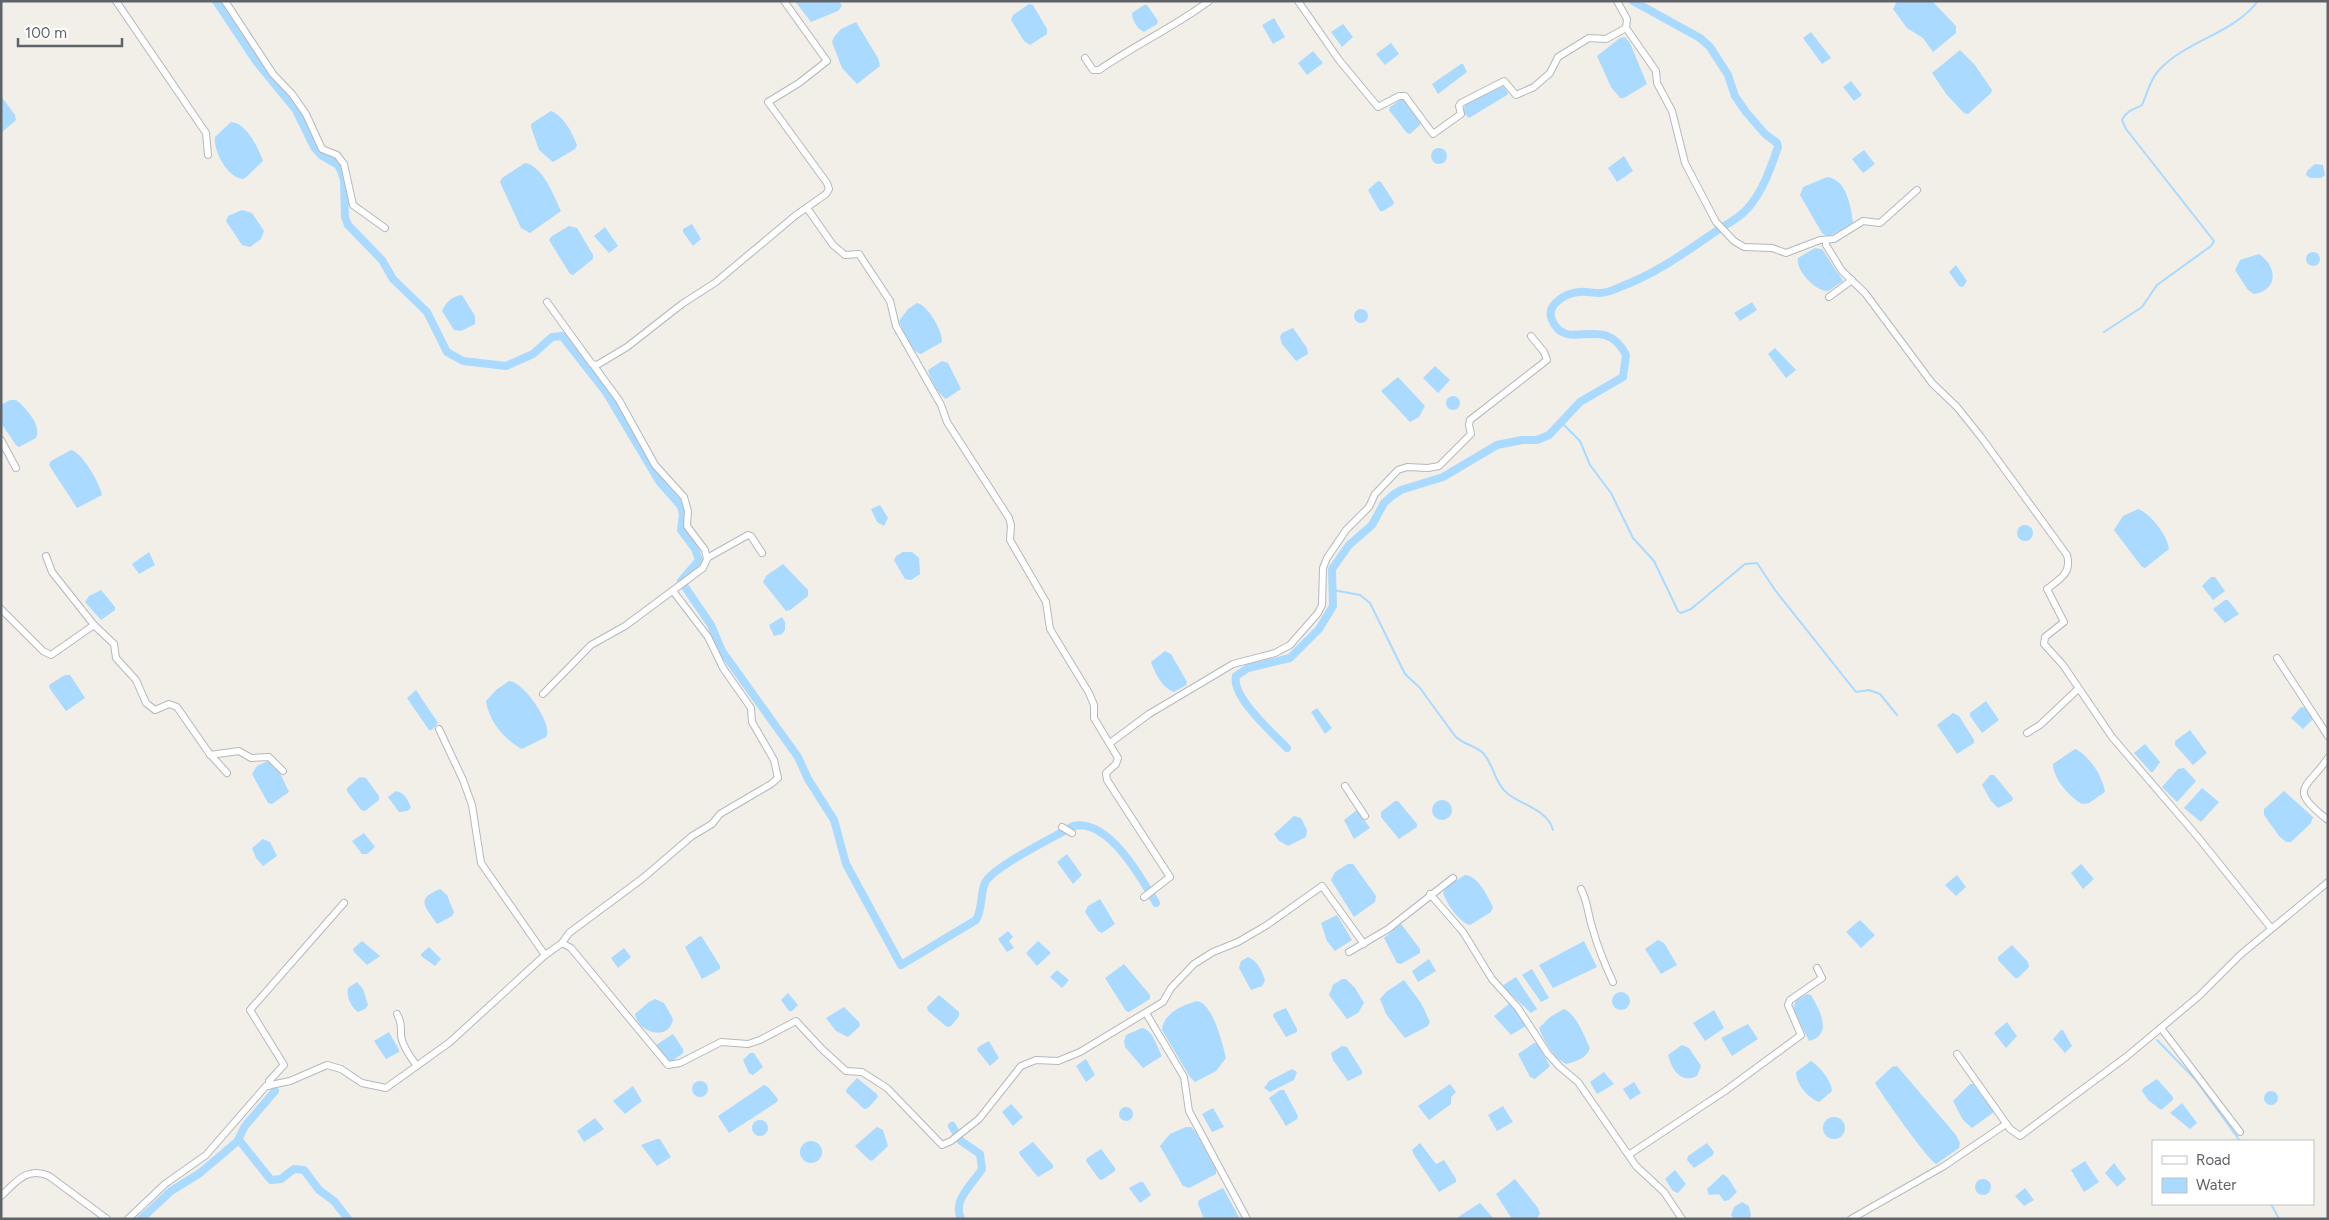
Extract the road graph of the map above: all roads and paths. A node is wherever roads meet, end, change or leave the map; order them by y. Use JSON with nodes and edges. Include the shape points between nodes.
{"nodes":[{"id":1,"x":116,"y":1,"type":"edge"},
{"id":2,"x":225,"y":1,"type":"edge"},
{"id":3,"x":784,"y":1,"type":"edge"},
{"id":4,"x":1209,"y":1,"type":"edge"},
{"id":5,"x":1298,"y":1,"type":"edge"},
{"id":6,"x":1617,"y":1,"type":"edge"},
{"id":7,"x":1626,"y":28,"type":"junction"},
{"id":8,"x":1085,"y":58,"type":"dead end"},
{"id":9,"x":208,"y":155,"type":"dead end"},
{"id":10,"x":1917,"y":190,"type":"dead end"},
{"id":11,"x":807,"y":208,"type":"junction"},
{"id":12,"x":385,"y":228,"type":"dead end"},
{"id":13,"x":1826,"y":240,"type":"junction"},
{"id":14,"x":1852,"y":280,"type":"junction"},
{"id":15,"x":1829,"y":297,"type":"dead end"},
{"id":16,"x":547,"y":302,"type":"dead end"},
{"id":17,"x":1530,"y":336,"type":"dead end"},
{"id":18,"x":594,"y":366,"type":"junction"},
{"id":19,"x":1,"y":440,"type":"edge"},
{"id":20,"x":16,"y":468,"type":"dead end"},
{"id":21,"x":762,"y":553,"type":"dead end"},
{"id":22,"x":46,"y":556,"type":"dead end"},
{"id":23,"x":707,"y":558,"type":"junction"},
{"id":24,"x":675,"y":590,"type":"junction"},
{"id":25,"x":1,"y":609,"type":"edge"},
{"id":26,"x":94,"y":625,"type":"junction"},
{"id":27,"x":2277,"y":658,"type":"dead end"},
{"id":28,"x":2078,"y":689,"type":"junction"},
{"id":29,"x":542,"y":694,"type":"dead end"},
{"id":30,"x":439,"y":729,"type":"dead end"},
{"id":31,"x":2027,"y":733,"type":"dead end"},
{"id":32,"x":2327,"y":735,"type":"edge"},
{"id":33,"x":1110,"y":743,"type":"junction"},
{"id":34,"x":210,"y":755,"type":"junction"},
{"id":35,"x":2328,"y":758,"type":"edge"},
{"id":36,"x":283,"y":771,"type":"dead end"},
{"id":37,"x":227,"y":773,"type":"dead end"},
{"id":38,"x":1344,"y":786,"type":"dead end"},
{"id":39,"x":1364,"y":816,"type":"dead end"},
{"id":40,"x":2328,"y":820,"type":"edge"},
{"id":41,"x":1062,"y":827,"type":"dead end"},
{"id":42,"x":1072,"y":833,"type":"dead end"},
{"id":43,"x":1453,"y":878,"type":"dead end"},
{"id":44,"x":2328,"y":882,"type":"edge"},
{"id":45,"x":1581,"y":889,"type":"dead end"},
{"id":46,"x":1430,"y":894,"type":"junction"},
{"id":47,"x":1144,"y":897,"type":"dead end"},
{"id":48,"x":344,"y":903,"type":"dead end"},
{"id":49,"x":2271,"y":928,"type":"junction"},
{"id":50,"x":562,"y":943,"type":"junction"},
{"id":51,"x":1364,"y":944,"type":"junction"},
{"id":52,"x":1350,"y":952,"type":"dead end"},
{"id":53,"x":545,"y":955,"type":"junction"},
{"id":54,"x":1817,"y":968,"type":"dead end"},
{"id":55,"x":1613,"y":982,"type":"dead end"},
{"id":56,"x":1146,"y":1012,"type":"junction"},
{"id":57,"x":397,"y":1014,"type":"dead end"},
{"id":58,"x":2161,"y":1028,"type":"junction"},
{"id":59,"x":1957,"y":1054,"type":"dead end"},
{"id":60,"x":417,"y":1066,"type":"junction"},
{"id":61,"x":269,"y":1086,"type":"junction"},
{"id":62,"x":2006,"y":1124,"type":"junction"},
{"id":63,"x":2240,"y":1132,"type":"dead end"},
{"id":64,"x":1630,"y":1154,"type":"junction"},
{"id":65,"x":1,"y":1196,"type":"edge"},
{"id":66,"x":107,"y":1219,"type":"edge"},
{"id":67,"x":128,"y":1219,"type":"edge"},
{"id":68,"x":1247,"y":1219,"type":"edge"},
{"id":69,"x":1682,"y":1219,"type":"edge"},
{"id":70,"x":1851,"y":1219,"type":"edge"}],
"edges":[{"from":1,"to":9,"type":"street","via":[[206,133]]},
{"from":2,"to":12,"type":"street","via":[[273,74],[306,114],[322,149],[337,155],[344,164],[353,205]]},
{"from":3,"to":11,"type":"street","via":[[827,61],[768,102],[829,186],[826,194]]},
{"from":4,"to":8,"type":"street","via":[[1099,70],[1093,70]]},
{"from":5,"to":7,"type":"street","via":[[1339,60],[1378,106],[1405,96],[1433,134],[1461,114],[1461,103],[1504,81],[1516,95],[1534,87],[1550,73],[1558,57],[1589,38],[1606,38]]},
{"from":6,"to":7,"type":"street","via":[[1627,19]]},
{"from":7,"to":13,"type":"street","via":[[1656,71],[1657,83],[1672,111],[1682,157],[1724,232],[1744,247],[1772,248],[1786,253]]},
{"from":10,"to":13,"type":"street","via":[[1880,222],[1863,221],[1834,239]]},
{"from":11,"to":18,"type":"street","via":[[716,282],[627,347]]},
{"from":11,"to":33,"type":"street","via":[[842,253],[861,256],[890,301],[896,326],[941,405],[946,422],[1009,518],[1012,525],[1010,540],[1046,602],[1050,629],[1089,693],[1094,705],[1094,718]]},
{"from":13,"to":14,"type":"street","via":[[1842,271]]},
{"from":14,"to":15,"type":"street"},
{"from":14,"to":28,"type":"street","via":[[1932,383],[1981,437],[2067,555],[2068,570],[2047,589],[2064,622],[2045,637],[2044,644]]},
{"from":16,"to":18,"type":"street"},
{"from":17,"to":33,"type":"street","via":[[1547,360],[1470,420],[1471,434],[1439,466],[1398,470],[1375,494],[1369,507],[1346,530],[1327,558],[1322,605],[1290,645],[1275,653],[1233,664],[1149,714]]},
{"from":18,"to":23,"type":"street","via":[[619,400],[655,465],[684,497],[688,511],[687,526],[705,550]]},
{"from":19,"to":20,"type":"street"},
{"from":21,"to":23,"type":"street","via":[[748,535]]},
{"from":22,"to":26,"type":"street","via":[[52,572]]},
{"from":23,"to":24,"type":"street","via":[[703,568]]},
{"from":24,"to":29,"type":"street","via":[[625,626],[591,645]]},
{"from":24,"to":50,"type":"street","via":[[751,708],[752,722],[774,760],[778,778],[720,814],[712,824],[692,836],[643,878],[569,933]]},
{"from":25,"to":26,"type":"street","via":[[51,655]]},
{"from":26,"to":34,"type":"street","via":[[114,644],[116,658],[136,680],[150,708],[157,710],[169,704],[177,707]]},
{"from":27,"to":32,"type":"street"},
{"from":28,"to":31,"type":"street"},
{"from":28,"to":49,"type":"street","via":[[2112,737]]},
{"from":30,"to":53,"type":"street","via":[[472,805],[481,863]]},
{"from":33,"to":47,"type":"street","via":[[1118,762],[1107,771],[1107,780],[1170,877]]},
{"from":34,"to":36,"type":"street","via":[[239,751],[251,758],[268,756]]},
{"from":34,"to":37,"type":"street"},
{"from":35,"to":40,"type":"street","via":[[2304,788],[2304,796],[2313,809]]},
{"from":38,"to":39,"type":"street"},
{"from":41,"to":42,"type":"street"},
{"from":43,"to":46,"type":"street"},
{"from":44,"to":49,"type":"street"},
{"from":45,"to":55,"type":"street"},
{"from":46,"to":51,"type":"street","via":[[1388,929]]},
{"from":46,"to":64,"type":"street","via":[[1463,932],[1492,979],[1518,1008],[1548,1054],[1586,1092]]},
{"from":48,"to":61,"type":"street","via":[[250,1010],[284,1065]]},
{"from":49,"to":58,"type":"street","via":[[2200,996]]},
{"from":50,"to":53,"type":"street"},
{"from":50,"to":56,"type":"street","via":[[571,948],[668,1065],[680,1063],[721,1042],[748,1044],[760,1040],[796,1021],[846,1071],[862,1072],[896,1095],[942,1145],[965,1131],[988,1109],[1021,1066],[1036,1060],[1067,1058]]},
{"from":51,"to":52,"type":"street"},
{"from":51,"to":56,"type":"street","via":[[1322,886],[1267,925],[1194,964],[1171,988],[1163,1002]]},
{"from":53,"to":60,"type":"street","via":[[488,1010]]},
{"from":54,"to":64,"type":"street","via":[[1822,978],[1788,1003],[1788,1010],[1801,1035]]},
{"from":56,"to":68,"type":"street","via":[[1184,1077],[1189,1111]]},
{"from":57,"to":60,"type":"street","via":[[403,1041]]},
{"from":58,"to":62,"type":"street","via":[[2028,1132],[2020,1136]]},
{"from":58,"to":63,"type":"street"},
{"from":59,"to":62,"type":"street"},
{"from":60,"to":61,"type":"street","via":[[386,1088],[362,1084],[341,1069],[327,1065]]},
{"from":61,"to":67,"type":"street","via":[[206,1155],[165,1184]]},
{"from":62,"to":70,"type":"street","via":[[1944,1166]]},
{"from":64,"to":69,"type":"street","via":[[1636,1166],[1664,1192]]},
{"from":65,"to":66,"type":"street","via":[[24,1176],[39,1172]]}]}
